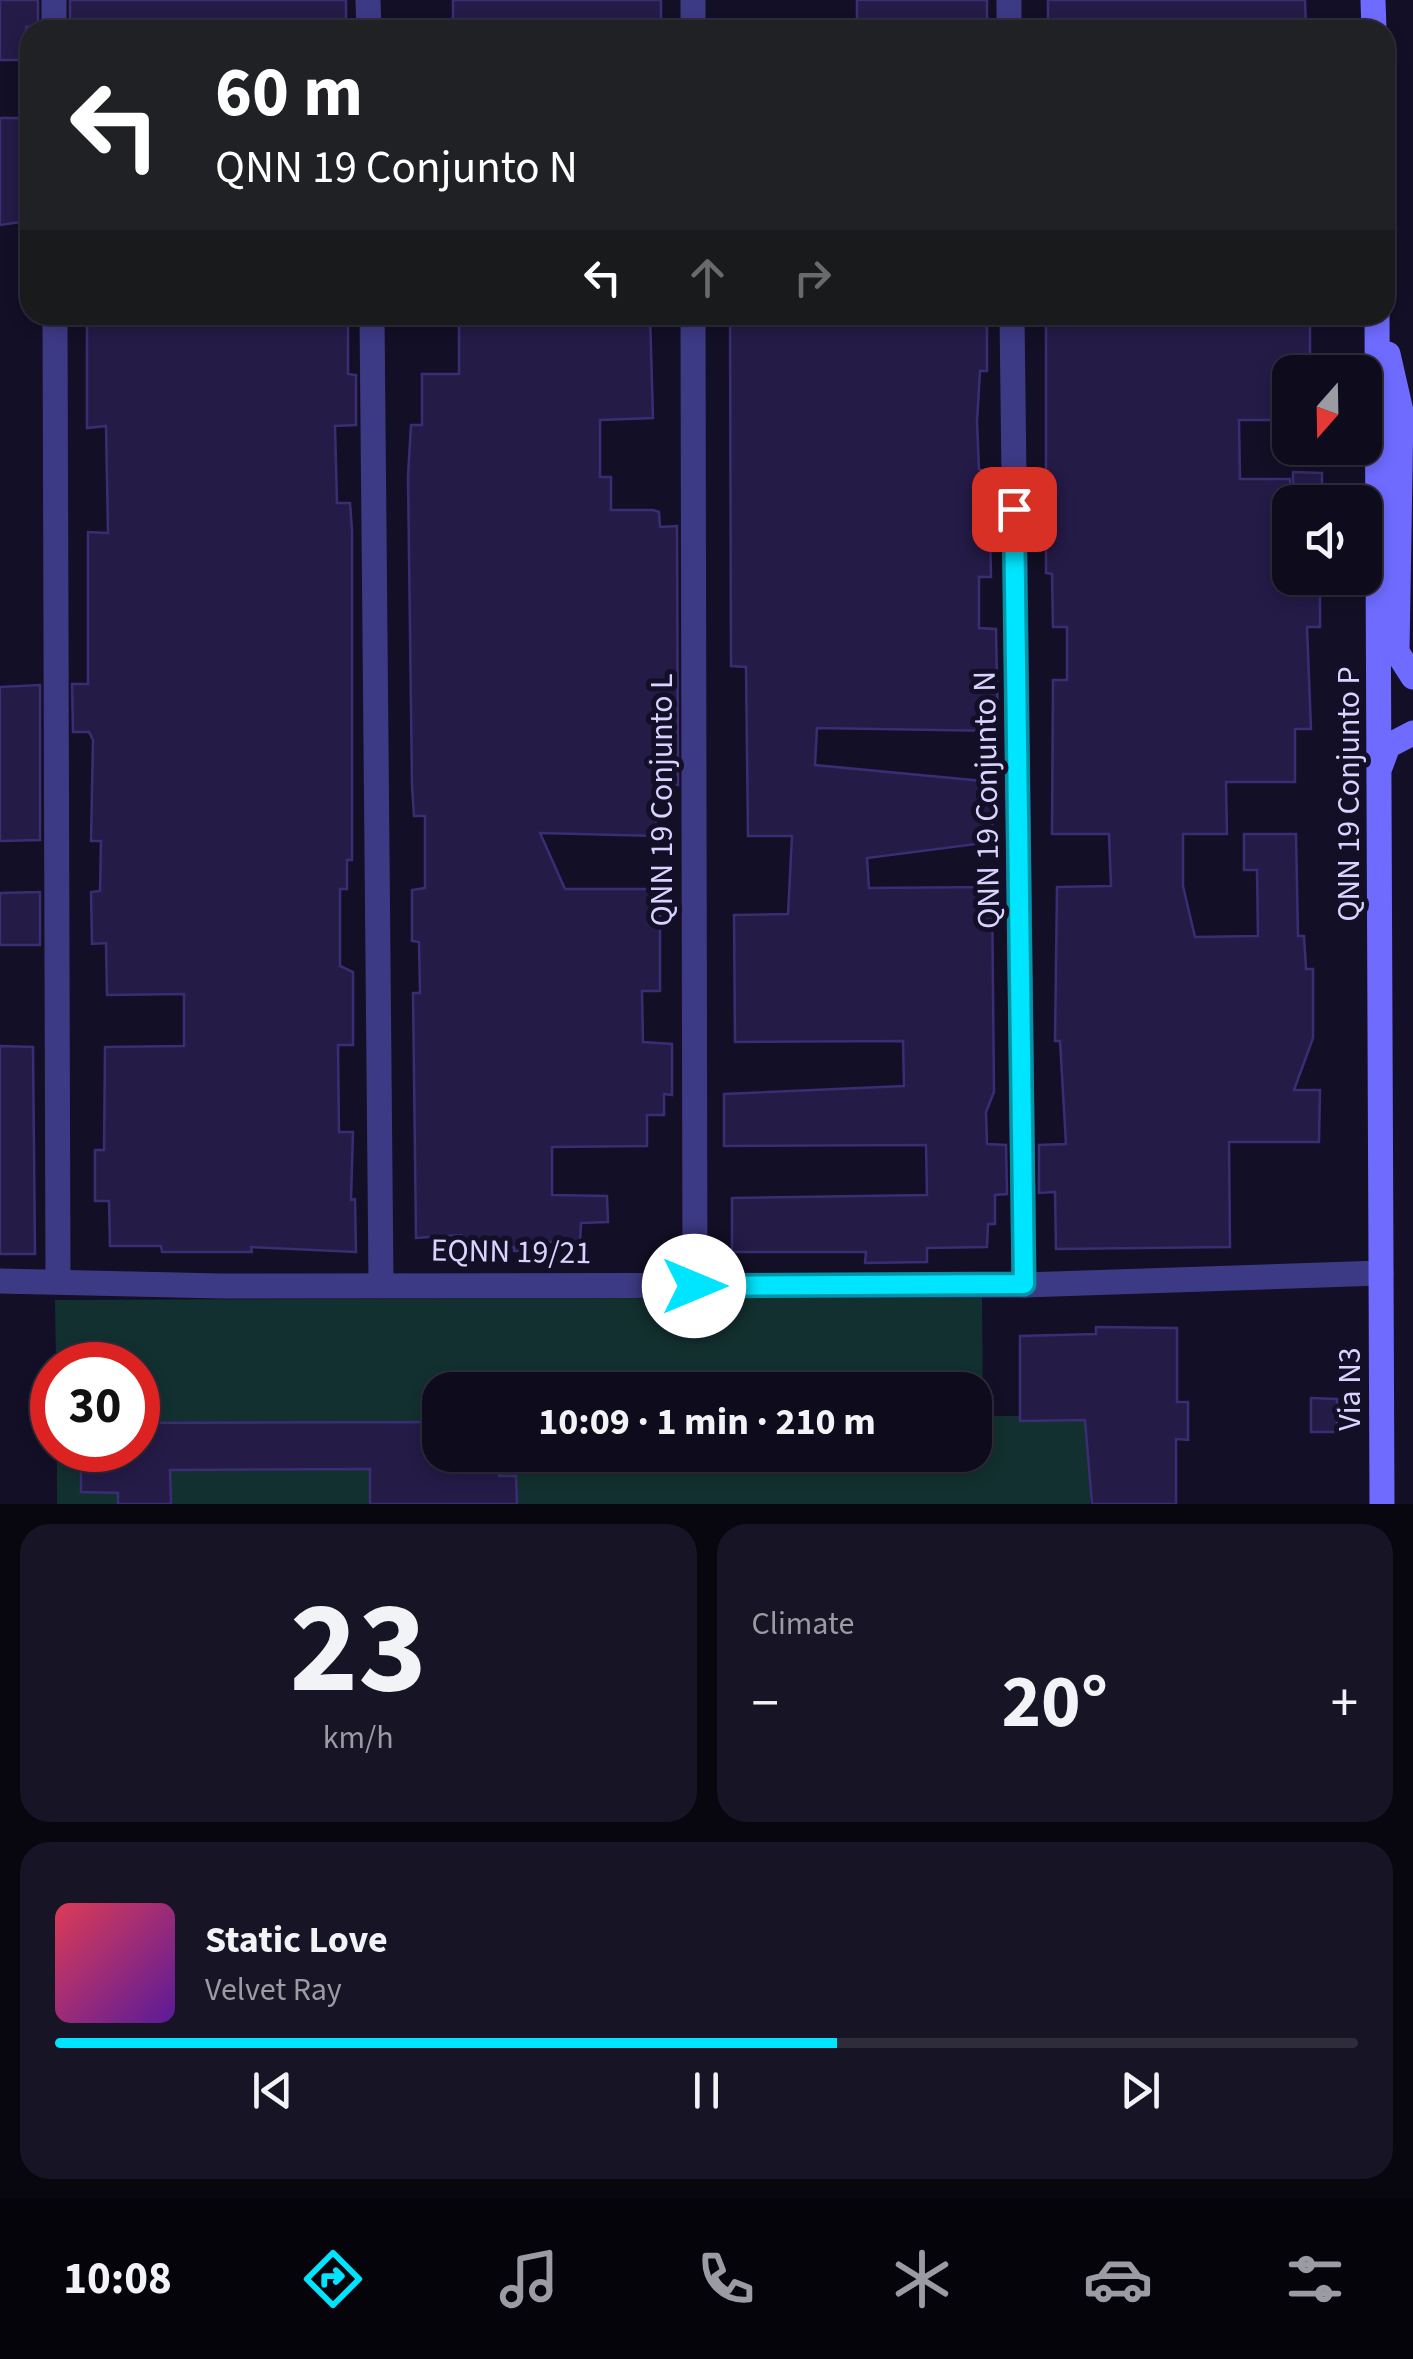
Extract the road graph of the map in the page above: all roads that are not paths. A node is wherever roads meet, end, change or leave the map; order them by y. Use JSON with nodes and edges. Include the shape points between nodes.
{"nodes":[{"id":1,"x":55,"y":325,"type":"edge"},
{"id":2,"x":372,"y":325,"type":"edge"},
{"id":3,"x":693,"y":325,"type":"edge"},
{"id":4,"x":1012,"y":325,"type":"edge"},
{"id":5,"x":1378,"y":325,"type":"edge"},
{"id":6,"x":1380,"y":325,"type":"edge"},
{"id":7,"x":1413,"y":677,"type":"edge"},
{"id":8,"x":1413,"y":733,"type":"edge"},
{"id":9,"x":1380,"y":767,"type":"junction"},
{"id":10,"x":1381,"y":1274,"type":"junction"},
{"id":11,"x":58,"y":1280,"type":"junction"},
{"id":12,"x":0,"y":1281,"type":"edge"},
{"id":13,"x":382,"y":1283,"type":"junction"},
{"id":14,"x":1024,"y":1284,"type":"junction"},
{"id":15,"x":694,"y":1286,"type":"junction"},
{"id":16,"x":1382,"y":1504,"type":"edge"}],
"edges":[{"from":1,"to":11,"type":"street"},
{"from":2,"to":13,"type":"street"},
{"from":3,"to":15,"type":"street","name":"QNN 19 Conjunto L"},
{"from":4,"to":14,"type":"street","name":"QNN 19 Conjunto N"},
{"from":5,"to":9,"type":"main road","name":"QNN 19 Conjunto P"},
{"from":6,"to":7,"type":"main road","via":[[1401,411],[1396,652]]},
{"from":8,"to":9,"type":"main road","via":[[1388,746]]},
{"from":9,"to":10,"type":"main road","name":"QNN 19 Conjunto P"},
{"from":10,"to":14,"type":"street","name":"EQNN 19/21"},
{"from":10,"to":16,"type":"main road","name":"Via N3"},
{"from":11,"to":12,"type":"street","name":"EQNN 19/21"},
{"from":11,"to":13,"type":"street","name":"EQNN 19/21"},
{"from":13,"to":15,"type":"street","name":"EQNN 19/21"},
{"from":14,"to":15,"type":"street","name":"EQNN 19/21"}]}
